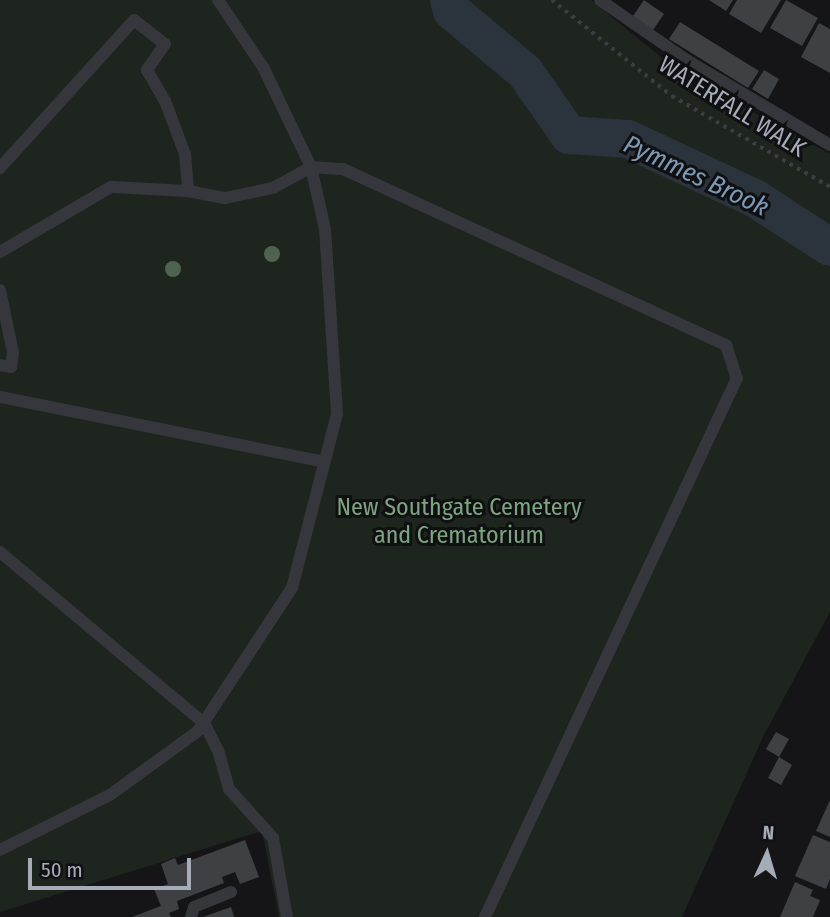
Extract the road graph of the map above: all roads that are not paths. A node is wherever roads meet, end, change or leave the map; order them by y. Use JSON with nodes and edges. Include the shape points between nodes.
{"nodes":[{"id":1,"x":218,"y":0,"type":"edge"},
{"id":2,"x":600,"y":0,"type":"edge"},
{"id":3,"x":830,"y":145,"type":"edge"},
{"id":4,"x":311,"y":167,"type":"junction"},
{"id":5,"x":0,"y":168,"type":"edge"},
{"id":6,"x":188,"y":191,"type":"junction"},
{"id":7,"x":0,"y":252,"type":"edge"},
{"id":8,"x":0,"y":290,"type":"edge"},
{"id":9,"x":0,"y":365,"type":"edge"},
{"id":10,"x":0,"y":397,"type":"edge"},
{"id":11,"x":325,"y":462,"type":"junction"},
{"id":12,"x":0,"y":552,"type":"edge"},
{"id":13,"x":204,"y":723,"type":"junction"},
{"id":14,"x":0,"y":849,"type":"edge"},
{"id":15,"x":231,"y":892,"type":"dead end"},
{"id":16,"x":191,"y":917,"type":"edge"},
{"id":17,"x":288,"y":917,"type":"edge"},
{"id":18,"x":485,"y":917,"type":"edge"}],
"edges":[{"from":1,"to":4,"type":"lane","via":[[262,67]]},
{"from":2,"to":3,"type":"lane","via":[[688,61]]},
{"from":4,"to":6,"type":"lane","via":[[273,188],[225,198]]},
{"from":4,"to":11,"type":"lane","via":[[325,229],[337,414]]},
{"from":4,"to":18,"type":"lane","via":[[343,169],[726,345],[737,378]]},
{"from":5,"to":6,"type":"lane","via":[[134,20],[165,44],[147,70],[165,101],[185,155]]},
{"from":6,"to":7,"type":"lane","via":[[111,187]]},
{"from":8,"to":9,"type":"lane","via":[[13,353],[11,367]]},
{"from":10,"to":11,"type":"lane"},
{"from":11,"to":13,"type":"lane","via":[[292,589]]},
{"from":12,"to":13,"type":"lane"},
{"from":13,"to":14,"type":"lane","via":[[110,795]]},
{"from":13,"to":17,"type":"lane","via":[[218,750],[229,789],[272,838]]},
{"from":15,"to":16,"type":"lane","via":[[194,907]]}]}
